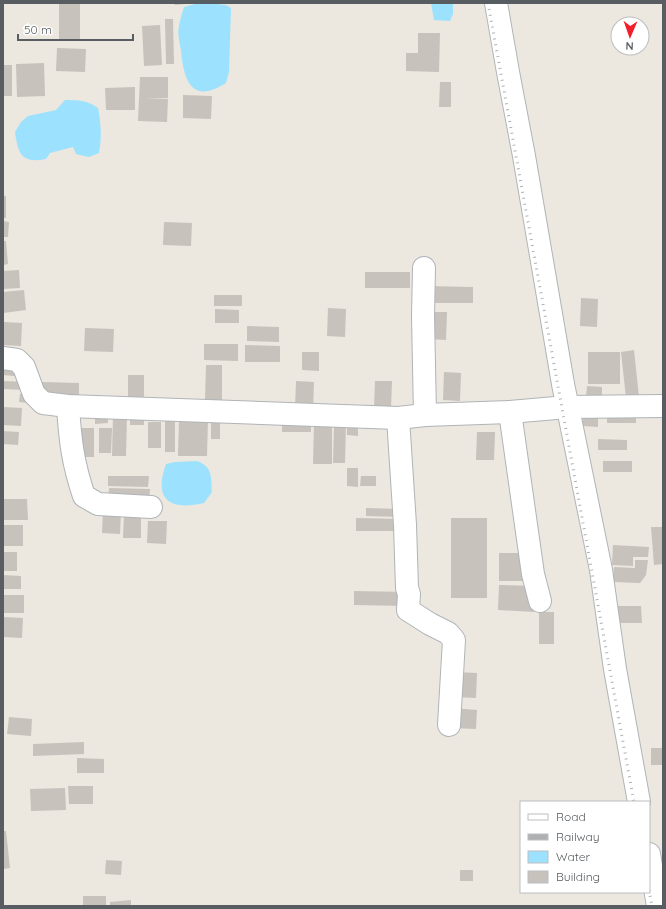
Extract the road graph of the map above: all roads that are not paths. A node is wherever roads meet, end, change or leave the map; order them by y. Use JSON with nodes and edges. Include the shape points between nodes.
{"nodes":[{"id":1,"x":496,"y":3,"type":"edge"},
{"id":2,"x":424,"y":268,"type":"dead end"},
{"id":3,"x":3,"y":358,"type":"edge"},
{"id":4,"x":68,"y":406,"type":"junction"},
{"id":5,"x":567,"y":406,"type":"junction"},
{"id":6,"x":663,"y":406,"type":"edge"},
{"id":7,"x":510,"y":412,"type":"junction"},
{"id":8,"x":426,"y":415,"type":"junction"},
{"id":9,"x":398,"y":418,"type":"junction"},
{"id":10,"x":151,"y":507,"type":"dead end"},
{"id":11,"x":540,"y":601,"type":"dead end"},
{"id":12,"x":449,"y":726,"type":"dead end"},
{"id":13,"x":639,"y":801,"type":"edge"},
{"id":14,"x":650,"y":860,"type":"edge"},
{"id":15,"x":658,"y":906,"type":"edge"}],
"edges":[{"from":1,"to":5,"type":"street"},
{"from":2,"to":8,"type":"street"},
{"from":3,"to":4,"type":"street","via":[[17,360],[24,367],[34,394],[43,403]]},
{"from":4,"to":9,"type":"street"},
{"from":4,"to":10,"type":"street","via":[[71,449],[84,496],[98,504]]},
{"from":5,"to":6,"type":"street"},
{"from":5,"to":7,"type":"street"},
{"from":5,"to":13,"type":"street","via":[[601,570],[615,669]]},
{"from":7,"to":8,"type":"street"},
{"from":7,"to":11,"type":"street","via":[[533,574]]},
{"from":8,"to":9,"type":"street"},
{"from":9,"to":12,"type":"street","via":[[408,610],[448,633],[454,640]]},
{"from":14,"to":15,"type":"street"}]}
